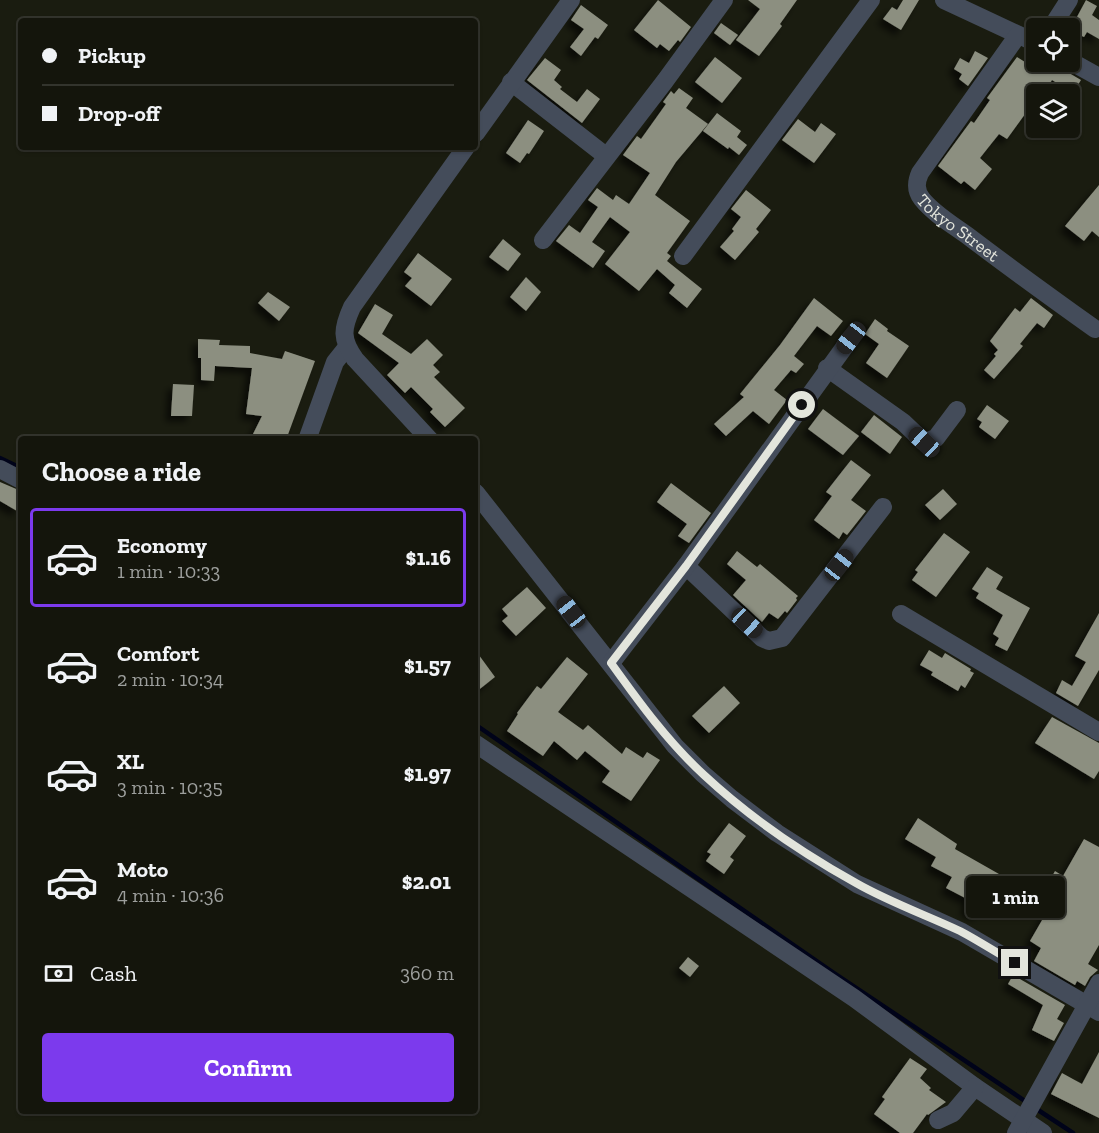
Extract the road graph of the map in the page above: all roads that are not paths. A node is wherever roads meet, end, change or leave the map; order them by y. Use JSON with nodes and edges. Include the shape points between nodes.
{"nodes":[{"id":1,"x":571,"y":0,"type":"edge"},
{"id":2,"x":724,"y":0,"type":"edge"},
{"id":3,"x":871,"y":0,"type":"edge"},
{"id":4,"x":944,"y":0,"type":"edge"},
{"id":5,"x":1069,"y":0,"type":"edge"},
{"id":6,"x":1058,"y":18,"type":"edge"},
{"id":7,"x":1018,"y":35,"type":"junction"},
{"id":8,"x":1026,"y":39,"type":"edge"},
{"id":9,"x":1080,"y":67,"type":"edge"},
{"id":10,"x":1099,"y":77,"type":"edge"},
{"id":11,"x":511,"y":82,"type":"junction"},
{"id":12,"x":478,"y":131,"type":"edge"},
{"id":13,"x":464,"y":150,"type":"edge"},
{"id":14,"x":606,"y":156,"type":"junction"},
{"id":15,"x":543,"y":240,"type":"dead end"},
{"id":16,"x":683,"y":256,"type":"dead end"},
{"id":17,"x":1095,"y":329,"type":"dead end"},
{"id":18,"x":851,"y":338,"type":"dead end"},
{"id":19,"x":347,"y":348,"type":"junction"},
{"id":20,"x":827,"y":368,"type":"junction"},
{"id":21,"x":957,"y":410,"type":"dead end"},
{"id":22,"x":308,"y":436,"type":"edge"},
{"id":23,"x":426,"y":436,"type":"edge"},
{"id":24,"x":0,"y":469,"type":"edge"},
{"id":25,"x":18,"y":478,"type":"edge"},
{"id":26,"x":478,"y":497,"type":"edge"},
{"id":27,"x":883,"y":507,"type":"dead end"},
{"id":28,"x":686,"y":566,"type":"junction"},
{"id":29,"x":901,"y":614,"type":"dead end"},
{"id":30,"x":611,"y":663,"type":"junction"},
{"id":31,"x":1099,"y":732,"type":"edge"},
{"id":32,"x":478,"y":747,"type":"edge"},
{"id":33,"x":1099,"y":983,"type":"edge"},
{"id":34,"x":1093,"y":1008,"type":"edge"},
{"id":35,"x":975,"y":1087,"type":"junction"},
{"id":36,"x":1025,"y":1115,"type":"edge"},
{"id":37,"x":938,"y":1120,"type":"dead end"},
{"id":38,"x":1043,"y":1133,"type":"edge"}],
"edges":[{"from":1,"to":11,"type":"street"},
{"from":2,"to":14,"type":"street"},
{"from":3,"to":16,"type":"street"},
{"from":4,"to":7,"type":"street"},
{"from":5,"to":6,"type":"street"},
{"from":7,"to":8,"type":"street"},
{"from":7,"to":17,"type":"street","name":"Tokyo Street","via":[[920,172],[918,191],[934,210]]},
{"from":9,"to":10,"type":"street"},
{"from":11,"to":12,"type":"street"},
{"from":11,"to":14,"type":"street"},
{"from":13,"to":19,"type":"street","via":[[352,307],[345,324]]},
{"from":14,"to":15,"type":"street"},
{"from":18,"to":20,"type":"street"},
{"from":19,"to":22,"type":"street","via":[[335,362]]},
{"from":19,"to":23,"type":"street"},
{"from":20,"to":21,"type":"street","via":[[903,422],[924,442],[936,438]]},
{"from":20,"to":28,"type":"street"},
{"from":24,"to":25,"type":"street"},
{"from":26,"to":30,"type":"street"},
{"from":27,"to":28,"type":"street","via":[[783,638],[776,641],[762,638]]},
{"from":28,"to":30,"type":"street"},
{"from":29,"to":31,"type":"street"},
{"from":30,"to":34,"type":"street","via":[[675,746],[732,799],[777,833],[857,884],[962,932]]},
{"from":32,"to":35,"type":"street","via":[[854,998]]},
{"from":33,"to":34,"type":"street"},
{"from":34,"to":36,"type":"street"},
{"from":35,"to":36,"type":"street"},
{"from":35,"to":37,"type":"street","via":[[953,1113]]},
{"from":36,"to":38,"type":"street"}]}
